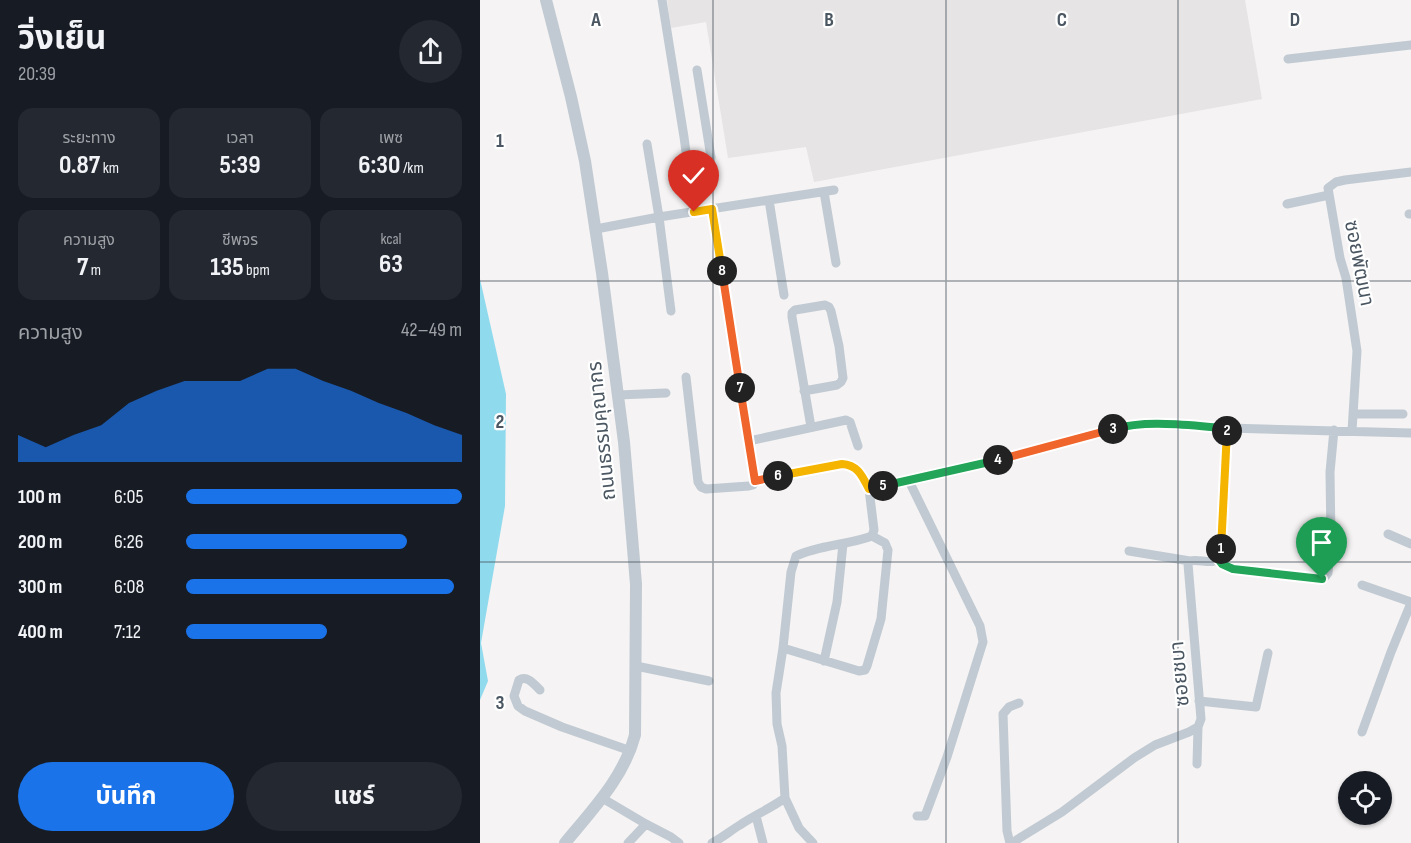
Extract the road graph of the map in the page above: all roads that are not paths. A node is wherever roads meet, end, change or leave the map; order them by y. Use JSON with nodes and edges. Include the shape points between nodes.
{"nodes":[{"id":1,"x":546,"y":0,"type":"edge"},
{"id":2,"x":662,"y":0,"type":"edge"},
{"id":3,"x":1411,"y":45,"type":"edge"},
{"id":4,"x":1288,"y":59,"type":"dead end"},
{"id":5,"x":697,"y":70,"type":"dead end"},
{"id":6,"x":647,"y":144,"type":"dead end"},
{"id":7,"x":688,"y":167,"type":"junction"},
{"id":8,"x":1411,"y":172,"type":"edge"},
{"id":9,"x":1329,"y":195,"type":"junction"},
{"id":10,"x":769,"y":200,"type":"junction"},
{"id":11,"x":1287,"y":204,"type":"dead end"},
{"id":12,"x":712,"y":209,"type":"junction"},
{"id":13,"x":694,"y":212,"type":"junction"},
{"id":14,"x":659,"y":217,"type":"junction"},
{"id":15,"x":596,"y":229,"type":"junction"},
{"id":16,"x":836,"y":263,"type":"dead end"},
{"id":17,"x":784,"y":295,"type":"dead end"},
{"id":18,"x":671,"y":311,"type":"dead end"},
{"id":19,"x":686,"y":376,"type":"dead end"},
{"id":20,"x":804,"y":391,"type":"junction"},
{"id":21,"x":666,"y":393,"type":"dead end"},
{"id":22,"x":618,"y":394,"type":"junction"},
{"id":23,"x":1353,"y":414,"type":"junction"},
{"id":24,"x":1403,"y":414,"type":"dead end"},
{"id":25,"x":811,"y":427,"type":"junction"},
{"id":26,"x":1228,"y":428,"type":"junction"},
{"id":27,"x":1334,"y":430,"type":"junction"},
{"id":28,"x":1352,"y":431,"type":"junction"},
{"id":29,"x":1411,"y":433,"type":"edge"},
{"id":30,"x":749,"y":441,"type":"junction"},
{"id":31,"x":858,"y":446,"type":"dead end"},
{"id":32,"x":755,"y":481,"type":"junction"},
{"id":33,"x":909,"y":482,"type":"junction"},
{"id":34,"x":869,"y":489,"type":"junction"},
{"id":35,"x":1388,"y":534,"type":"dead end"},
{"id":36,"x":872,"y":537,"type":"junction"},
{"id":37,"x":843,"y":544,"type":"junction"},
{"id":38,"x":1411,"y":544,"type":"edge"},
{"id":39,"x":1130,"y":550,"type":"dead end"},
{"id":40,"x":1219,"y":560,"type":"junction"},
{"id":41,"x":1190,"y":561,"type":"junction"},
{"id":42,"x":1362,"y":585,"type":"dead end"},
{"id":43,"x":1411,"y":603,"type":"edge"},
{"id":44,"x":783,"y":648,"type":"junction"},
{"id":45,"x":1268,"y":653,"type":"dead end"},
{"id":46,"x":824,"y":661,"type":"junction"},
{"id":47,"x":636,"y":666,"type":"junction"},
{"id":48,"x":709,"y":681,"type":"dead end"},
{"id":49,"x":540,"y":690,"type":"dead end"},
{"id":50,"x":1199,"y":701,"type":"junction"},
{"id":51,"x":1019,"y":703,"type":"dead end"},
{"id":52,"x":1198,"y":727,"type":"junction"},
{"id":53,"x":1362,"y":732,"type":"dead end"},
{"id":54,"x":631,"y":751,"type":"junction"},
{"id":55,"x":1197,"y":764,"type":"dead end"},
{"id":56,"x":602,"y":798,"type":"junction"},
{"id":57,"x":785,"y":798,"type":"junction"},
{"id":58,"x":756,"y":816,"type":"junction"},
{"id":59,"x":917,"y":816,"type":"dead end"},
{"id":60,"x":646,"y":824,"type":"junction"},
{"id":61,"x":565,"y":843,"type":"edge"},
{"id":62,"x":628,"y":843,"type":"edge"},
{"id":63,"x":679,"y":843,"type":"edge"},
{"id":64,"x":712,"y":843,"type":"edge"},
{"id":65,"x":763,"y":843,"type":"edge"},
{"id":66,"x":813,"y":843,"type":"edge"},
{"id":67,"x":1012,"y":843,"type":"edge"}],
"edges":[{"from":1,"to":15,"type":"street","name":"ถนนธรรมคุณากร","via":[[572,97]]},
{"from":2,"to":7,"type":"street"},
{"from":3,"to":4,"type":"street"},
{"from":5,"to":7,"type":"street","via":[[711,157],[707,165]]},
{"from":6,"to":14,"type":"street"},
{"from":7,"to":13,"type":"street"},
{"from":8,"to":9,"type":"street","via":[[1336,182],[1328,188]]},
{"from":9,"to":11,"type":"street"},
{"from":9,"to":23,"type":"street","name":"ซอยพัฒนา","via":[[1357,351]]},
{"from":10,"to":12,"type":"street"},
{"from":10,"to":16,"type":"street","via":[[829,191]]},
{"from":10,"to":17,"type":"street"},
{"from":12,"to":13,"type":"street"},
{"from":12,"to":30,"type":"street"},
{"from":13,"to":14,"type":"street"},
{"from":14,"to":15,"type":"street"},
{"from":14,"to":18,"type":"street"},
{"from":15,"to":22,"type":"street","name":"ถนนธรรมคุณากร"},
{"from":19,"to":32,"type":"street","via":[[698,483],[706,489],[749,486]]},
{"from":20,"to":20,"type":"street","via":[[837,385],[843,378],[831,311],[825,305],[792,313]]},
{"from":20,"to":25,"type":"street"},
{"from":21,"to":22,"type":"street"},
{"from":22,"to":47,"type":"street","name":"ถนนธรรมคุณากร","via":[[636,584]]},
{"from":23,"to":24,"type":"street"},
{"from":23,"to":28,"type":"street","name":"ซอยพัฒนา"},
{"from":25,"to":30,"type":"street"},
{"from":25,"to":31,"type":"street","via":[[846,420]]},
{"from":26,"to":27,"type":"street"},
{"from":26,"to":33,"type":"street","via":[[1129,425]]},
{"from":26,"to":40,"type":"street"},
{"from":27,"to":28,"type":"street"},
{"from":27,"to":40,"type":"street","via":[[1326,576],[1317,579],[1233,569]]},
{"from":28,"to":29,"type":"street"},
{"from":30,"to":32,"type":"street"},
{"from":32,"to":34,"type":"street","via":[[849,464],[861,474]]},
{"from":33,"to":34,"type":"street"},
{"from":33,"to":59,"type":"street","via":[[980,626],[983,642],[925,816]]},
{"from":34,"to":36,"type":"street"},
{"from":35,"to":38,"type":"street"},
{"from":36,"to":37,"type":"street"},
{"from":36,"to":46,"type":"street","via":[[885,543],[888,550],[881,620],[867,666],[859,671]]},
{"from":37,"to":44,"type":"street","via":[[796,556]]},
{"from":37,"to":46,"type":"street","via":[[837,602]]},
{"from":39,"to":41,"type":"street"},
{"from":40,"to":41,"type":"street"},
{"from":41,"to":50,"type":"street","name":"ซอยชบา"},
{"from":42,"to":43,"type":"street"},
{"from":43,"to":53,"type":"street"},
{"from":44,"to":46,"type":"street"},
{"from":44,"to":57,"type":"street","via":[[776,693]]},
{"from":45,"to":50,"type":"street","via":[[1256,707]]},
{"from":47,"to":48,"type":"street"},
{"from":47,"to":54,"type":"street","name":"ถนนธรรมคุณากร","via":[[635,735]]},
{"from":49,"to":54,"type":"street","via":[[527,679],[519,680],[514,696],[518,706],[562,727]]},
{"from":50,"to":52,"type":"street","name":"ซอยชบา"},
{"from":51,"to":67,"type":"street","via":[[1003,714],[1007,831]]},
{"from":52,"to":55,"type":"street"},
{"from":52,"to":67,"type":"street","name":"ซอยชบา","via":[[1134,758],[1062,812]]},
{"from":54,"to":56,"type":"street","name":"ถนนธรรมคุณากร"},
{"from":56,"to":60,"type":"street"},
{"from":56,"to":61,"type":"street","name":"ถนนธรรมคุณากร"},
{"from":57,"to":58,"type":"street"},
{"from":57,"to":66,"type":"street","via":[[799,828]]},
{"from":58,"to":64,"type":"street"},
{"from":58,"to":65,"type":"street"},
{"from":60,"to":62,"type":"street"},
{"from":60,"to":63,"type":"street"}]}
